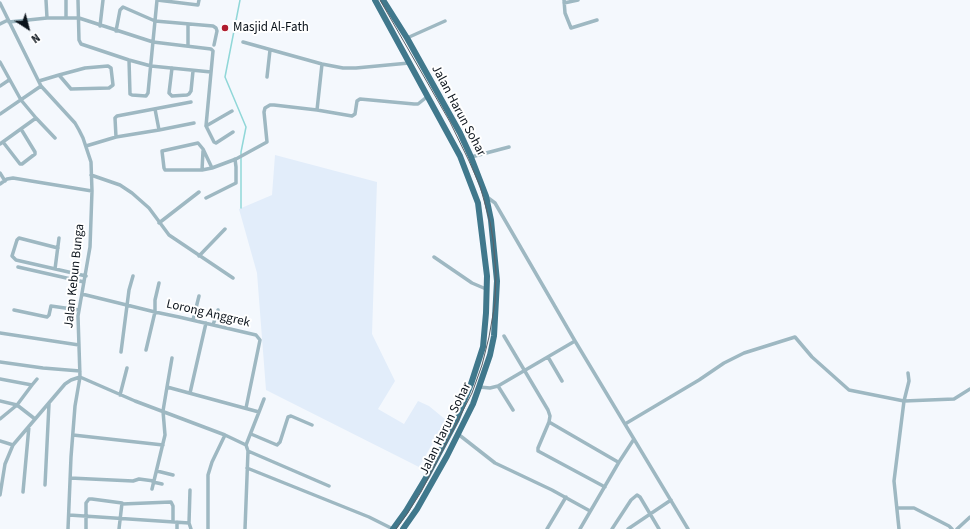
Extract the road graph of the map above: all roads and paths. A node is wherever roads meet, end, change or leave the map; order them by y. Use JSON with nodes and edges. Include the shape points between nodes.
{"nodes":[{"id":1,"x":46,"y":0,"type":"edge"},
{"id":2,"x":66,"y":0,"type":"edge"},
{"id":3,"x":78,"y":0,"type":"edge"},
{"id":4,"x":103,"y":0,"type":"edge"},
{"id":5,"x":157,"y":0,"type":"edge"},
{"id":6,"x":199,"y":0,"type":"edge"},
{"id":7,"x":375,"y":0,"type":"edge"},
{"id":8,"x":383,"y":0,"type":"edge"},
{"id":9,"x":578,"y":0,"type":"edge"},
{"id":10,"x":564,"y":2,"type":"edge"},
{"id":11,"x":0,"y":3,"type":"edge"},
{"id":12,"x":47,"y":18,"type":"junction"},
{"id":13,"x":66,"y":18,"type":"junction"},
{"id":14,"x":79,"y":18,"type":"junction"},
{"id":15,"x":598,"y":20,"type":"dead end"},
{"id":16,"x":9,"y":21,"type":"junction"},
{"id":17,"x":155,"y":21,"type":"junction"},
{"id":18,"x":446,"y":21,"type":"dead end"},
{"id":19,"x":0,"y":24,"type":"edge"},
{"id":20,"x":188,"y":25,"type":"junction"},
{"id":21,"x":100,"y":26,"type":"junction"},
{"id":22,"x":116,"y":30,"type":"junction"},
{"id":23,"x":406,"y":38,"type":"junction"},
{"id":24,"x":153,"y":42,"type":"junction"},
{"id":25,"x":243,"y":42,"type":"dead end"},
{"id":26,"x":214,"y":45,"type":"dead end"},
{"id":27,"x":188,"y":46,"type":"junction"},
{"id":28,"x":270,"y":50,"type":"junction"},
{"id":29,"x":129,"y":60,"type":"junction"},
{"id":30,"x":0,"y":62,"type":"edge"},
{"id":31,"x":409,"y":63,"type":"junction"},
{"id":32,"x":322,"y":64,"type":"junction"},
{"id":33,"x":151,"y":66,"type":"junction"},
{"id":34,"x":172,"y":68,"type":"junction"},
{"id":35,"x":193,"y":71,"type":"junction"},
{"id":36,"x":211,"y":72,"type":"junction"},
{"id":37,"x":59,"y":75,"type":"junction"},
{"id":38,"x":267,"y":77,"type":"dead end"},
{"id":39,"x":9,"y":80,"type":"junction"},
{"id":40,"x":38,"y":81,"type":"junction"},
{"id":41,"x":0,"y":86,"type":"edge"},
{"id":42,"x":41,"y":86,"type":"junction"},
{"id":43,"x":428,"y":96,"type":"junction"},
{"id":44,"x":21,"y":100,"type":"junction"},
{"id":45,"x":191,"y":102,"type":"dead end"},
{"id":46,"x":154,"y":109,"type":"junction"},
{"id":47,"x":317,"y":110,"type":"junction"},
{"id":48,"x":232,"y":111,"type":"dead end"},
{"id":49,"x":0,"y":114,"type":"edge"},
{"id":50,"x":36,"y":118,"type":"junction"},
{"id":51,"x":194,"y":123,"type":"dead end"},
{"id":52,"x":206,"y":126,"type":"junction"},
{"id":53,"x":21,"y":129,"type":"junction"},
{"id":54,"x":159,"y":130,"type":"junction"},
{"id":55,"x":234,"y":132,"type":"dead end"},
{"id":56,"x":116,"y":137,"type":"junction"},
{"id":57,"x":55,"y":138,"type":"dead end"},
{"id":58,"x":1,"y":143,"type":"edge"},
{"id":59,"x":86,"y":146,"type":"junction"},
{"id":60,"x":509,"y":148,"type":"dead end"},
{"id":61,"x":203,"y":150,"type":"junction"},
{"id":62,"x":472,"y":157,"type":"junction"},
{"id":63,"x":235,"y":159,"type":"junction"},
{"id":64,"x":212,"y":168,"type":"junction"},
{"id":65,"x":202,"y":170,"type":"junction"},
{"id":66,"x":0,"y":173,"type":"edge"},
{"id":67,"x":91,"y":175,"type":"junction"},
{"id":68,"x":5,"y":180,"type":"junction"},
{"id":69,"x":0,"y":184,"type":"edge"},
{"id":70,"x":92,"y":190,"type":"junction"},
{"id":71,"x":199,"y":192,"type":"dead end"},
{"id":72,"x":486,"y":196,"type":"junction"},
{"id":73,"x":206,"y":198,"type":"dead end"},
{"id":74,"x":159,"y":223,"type":"junction"},
{"id":75,"x":225,"y":229,"type":"dead end"},
{"id":76,"x":59,"y":238,"type":"dead end"},
{"id":77,"x":58,"y":248,"type":"junction"},
{"id":78,"x":199,"y":256,"type":"junction"},
{"id":79,"x":434,"y":257,"type":"dead end"},
{"id":80,"x":18,"y":267,"type":"dead end"},
{"id":81,"x":55,"y":269,"type":"junction"},
{"id":82,"x":86,"y":276,"type":"junction"},
{"id":83,"x":133,"y":276,"type":"dead end"},
{"id":84,"x":233,"y":278,"type":"dead end"},
{"id":85,"x":84,"y":282,"type":"junction"},
{"id":86,"x":159,"y":283,"type":"dead end"},
{"id":87,"x":486,"y":289,"type":"junction"},
{"id":88,"x":82,"y":294,"type":"junction"},
{"id":89,"x":199,"y":296,"type":"dead end"},
{"id":90,"x":127,"y":304,"type":"junction"},
{"id":91,"x":14,"y":310,"type":"dead end"},
{"id":92,"x":79,"y":310,"type":"junction"},
{"id":93,"x":218,"y":310,"type":"dead end"},
{"id":94,"x":155,"y":312,"type":"junction"},
{"id":95,"x":193,"y":320,"type":"junction"},
{"id":96,"x":206,"y":323,"type":"junction"},
{"id":97,"x":213,"y":325,"type":"junction"},
{"id":98,"x":0,"y":333,"type":"edge"},
{"id":99,"x":504,"y":336,"type":"dead end"},
{"id":100,"x":575,"y":341,"type":"junction"},
{"id":101,"x":79,"y":346,"type":"junction"},
{"id":102,"x":146,"y":350,"type":"dead end"},
{"id":103,"x":121,"y":352,"type":"dead end"},
{"id":104,"x":172,"y":358,"type":"dead end"},
{"id":105,"x":548,"y":358,"type":"junction"},
{"id":106,"x":0,"y":362,"type":"edge"},
{"id":107,"x":127,"y":368,"type":"dead end"},
{"id":108,"x":80,"y":371,"type":"junction"},
{"id":109,"x":524,"y":371,"type":"junction"},
{"id":110,"x":908,"y":373,"type":"dead end"},
{"id":111,"x":80,"y":377,"type":"junction"},
{"id":112,"x":0,"y":379,"type":"edge"},
{"id":113,"x":38,"y":379,"type":"dead end"},
{"id":114,"x":562,"y":381,"type":"dead end"},
{"id":115,"x":32,"y":385,"type":"junction"},
{"id":116,"x":167,"y":386,"type":"junction"},
{"id":117,"x":498,"y":386,"type":"junction"},
{"id":118,"x":479,"y":387,"type":"junction"},
{"id":119,"x":970,"y":389,"type":"edge"},
{"id":120,"x":190,"y":393,"type":"junction"},
{"id":121,"x":120,"y":395,"type":"junction"},
{"id":122,"x":264,"y":399,"type":"dead end"},
{"id":123,"x":0,"y":401,"type":"edge"},
{"id":124,"x":904,"y":401,"type":"junction"},
{"id":125,"x":49,"y":404,"type":"junction"},
{"id":126,"x":17,"y":405,"type":"junction"},
{"id":127,"x":246,"y":408,"type":"junction"},
{"id":128,"x":513,"y":410,"type":"dead end"},
{"id":129,"x":163,"y":411,"type":"junction"},
{"id":130,"x":259,"y":412,"type":"junction"},
{"id":131,"x":0,"y":419,"type":"edge"},
{"id":132,"x":35,"y":419,"type":"junction"},
{"id":133,"x":550,"y":422,"type":"junction"},
{"id":134,"x":626,"y":424,"type":"junction"},
{"id":135,"x":312,"y":425,"type":"dead end"},
{"id":136,"x":29,"y":426,"type":"junction"},
{"id":137,"x":251,"y":434,"type":"junction"},
{"id":138,"x":458,"y":434,"type":"junction"},
{"id":139,"x":225,"y":435,"type":"junction"},
{"id":140,"x":73,"y":436,"type":"junction"},
{"id":141,"x":634,"y":439,"type":"junction"},
{"id":142,"x":0,"y":441,"type":"edge"},
{"id":143,"x":13,"y":445,"type":"junction"},
{"id":144,"x":163,"y":445,"type":"junction"},
{"id":145,"x":246,"y":445,"type":"junction"},
{"id":146,"x":248,"y":451,"type":"junction"},
{"id":147,"x":618,"y":462,"type":"junction"},
{"id":148,"x":247,"y":468,"type":"junction"},
{"id":149,"x":157,"y":471,"type":"junction"},
{"id":150,"x":173,"y":474,"type":"dead end"},
{"id":151,"x":70,"y":478,"type":"junction"},
{"id":152,"x":154,"y":482,"type":"junction"},
{"id":153,"x":162,"y":484,"type":"dead end"},
{"id":154,"x":45,"y":485,"type":"dead end"},
{"id":155,"x":329,"y":486,"type":"dead end"},
{"id":156,"x":605,"y":487,"type":"junction"},
{"id":157,"x":152,"y":489,"type":"dead end"},
{"id":158,"x":190,"y":490,"type":"dead end"},
{"id":159,"x":23,"y":492,"type":"dead end"},
{"id":160,"x":0,"y":494,"type":"edge"},
{"id":161,"x":566,"y":497,"type":"junction"},
{"id":162,"x":671,"y":500,"type":"junction"},
{"id":163,"x":122,"y":504,"type":"junction"},
{"id":164,"x":897,"y":508,"type":"junction"},
{"id":165,"x":590,"y":511,"type":"junction"},
{"id":166,"x":650,"y":514,"type":"junction"},
{"id":167,"x":69,"y":515,"type":"junction"},
{"id":168,"x":87,"y":515,"type":"junction"},
{"id":169,"x":970,"y":517,"type":"edge"},
{"id":170,"x":120,"y":518,"type":"junction"},
{"id":171,"x":175,"y":522,"type":"junction"},
{"id":172,"x":189,"y":522,"type":"junction"},
{"id":173,"x":68,"y":529,"type":"edge"},
{"id":174,"x":86,"y":529,"type":"edge"},
{"id":175,"x":119,"y":529,"type":"edge"},
{"id":176,"x":177,"y":529,"type":"edge"},
{"id":177,"x":191,"y":529,"type":"edge"},
{"id":178,"x":208,"y":529,"type":"edge"},
{"id":179,"x":245,"y":529,"type":"edge"},
{"id":180,"x":393,"y":529,"type":"edge"},
{"id":181,"x":403,"y":529,"type":"edge"},
{"id":182,"x":547,"y":529,"type":"edge"},
{"id":183,"x":580,"y":529,"type":"edge"},
{"id":184,"x":612,"y":529,"type":"edge"},
{"id":185,"x":628,"y":529,"type":"edge"},
{"id":186,"x":659,"y":529,"type":"edge"},
{"id":187,"x":688,"y":529,"type":"edge"},
{"id":188,"x":899,"y":529,"type":"edge"},
{"id":189,"x":952,"y":529,"type":"edge"},
{"id":190,"x":957,"y":529,"type":"edge"}],
"edges":[{"from":1,"to":12,"type":"street"},
{"from":2,"to":13,"type":"street"},
{"from":3,"to":14,"type":"street"},
{"from":4,"to":21,"type":"street"},
{"from":5,"to":6,"type":"street","via":[[198,5]]},
{"from":5,"to":17,"type":"street"},
{"from":7,"to":31,"type":"highway","name":"Jalan Harun Sohar"},
{"from":8,"to":23,"type":"highway","name":"Jalan Harun Sohar"},
{"from":9,"to":10,"type":"street"},
{"from":10,"to":15,"type":"street","via":[[571,28]]},
{"from":11,"to":16,"type":"street","name":"Jalan Kebun Bunga"},
{"from":12,"to":13,"type":"street"},
{"from":12,"to":16,"type":"street"},
{"from":13,"to":14,"type":"street"},
{"from":14,"to":21,"type":"street"},
{"from":14,"to":29,"type":"street","via":[[81,44]]},
{"from":16,"to":19,"type":"street"},
{"from":16,"to":40,"type":"street","name":"Jalan Kebun Bunga"},
{"from":17,"to":20,"type":"street"},
{"from":17,"to":22,"type":"street","via":[[122,7]]},
{"from":17,"to":24,"type":"street"},
{"from":18,"to":23,"type":"street"},
{"from":20,"to":26,"type":"street","via":[[214,27],[217,31]]},
{"from":20,"to":27,"type":"street"},
{"from":21,"to":22,"type":"street"},
{"from":22,"to":24,"type":"street"},
{"from":23,"to":62,"type":"highway","name":"Jalan Harun Sohar"},
{"from":24,"to":27,"type":"street"},
{"from":24,"to":33,"type":"street"},
{"from":25,"to":28,"type":"street"},
{"from":27,"to":36,"type":"street","via":[[212,50]]},
{"from":28,"to":32,"type":"street"},
{"from":28,"to":38,"type":"street"},
{"from":29,"to":33,"type":"street"},
{"from":29,"to":33,"type":"street","via":[[131,95],[148,94]]},
{"from":30,"to":39,"type":"street"},
{"from":31,"to":32,"type":"street","via":[[350,68]]},
{"from":31,"to":43,"type":"highway","name":"Jalan Harun Sohar"},
{"from":32,"to":47,"type":"street"},
{"from":33,"to":34,"type":"street"},
{"from":34,"to":35,"type":"street"},
{"from":34,"to":35,"type":"street","via":[[168,93],[172,96],[189,94]]},
{"from":35,"to":36,"type":"street"},
{"from":36,"to":52,"type":"street"},
{"from":37,"to":37,"type":"street","via":[[71,89],[109,88],[113,85],[111,68],[108,66],[85,68]]},
{"from":37,"to":40,"type":"street"},
{"from":39,"to":41,"type":"street"},
{"from":39,"to":44,"type":"street"},
{"from":40,"to":42,"type":"street","name":"Jalan Kebun Bunga"},
{"from":42,"to":44,"type":"street"},
{"from":42,"to":59,"type":"street","name":"Jalan Kebun Bunga","via":[[75,123]]},
{"from":43,"to":47,"type":"street","via":[[418,104],[360,99],[352,116]]},
{"from":43,"to":87,"type":"highway","name":"Jalan Harun Sohar","via":[[460,156],[478,203],[484,243]]},
{"from":44,"to":49,"type":"street"},
{"from":44,"to":50,"type":"street"},
{"from":45,"to":46,"type":"street"},
{"from":46,"to":54,"type":"street"},
{"from":46,"to":56,"type":"street","via":[[117,116]]},
{"from":47,"to":63,"type":"street","via":[[270,105],[264,112],[267,142]]},
{"from":48,"to":52,"type":"street"},
{"from":50,"to":53,"type":"street"},
{"from":50,"to":57,"type":"street"},
{"from":51,"to":54,"type":"street"},
{"from":52,"to":55,"type":"street","via":[[216,143]]},
{"from":53,"to":58,"type":"street"},
{"from":53,"to":58,"type":"street","via":[[35,152],[22,164]]},
{"from":54,"to":56,"type":"street"},
{"from":56,"to":59,"type":"street"},
{"from":59,"to":67,"type":"street","name":"Jalan Kebun Bunga"},
{"from":60,"to":62,"type":"street"},
{"from":61,"to":64,"type":"street"},
{"from":61,"to":65,"type":"street"},
{"from":61,"to":65,"type":"street","via":[[198,143],[163,150],[162,153],[166,170]]},
{"from":62,"to":72,"type":"highway","name":"Jalan Harun Sohar"},
{"from":63,"to":64,"type":"street"},
{"from":63,"to":73,"type":"street","via":[[236,183]]},
{"from":64,"to":65,"type":"street"},
{"from":66,"to":68,"type":"street"},
{"from":67,"to":70,"type":"street","name":"Jalan Kebun Bunga"},
{"from":67,"to":74,"type":"street","via":[[123,187],[149,208]]},
{"from":68,"to":69,"type":"street"},
{"from":68,"to":70,"type":"street","via":[[13,178]]},
{"from":70,"to":82,"type":"street","name":"Jalan Kebun Bunga"},
{"from":71,"to":74,"type":"street"},
{"from":72,"to":100,"type":"street","via":[[495,203]]},
{"from":72,"to":118,"type":"highway","name":"Jalan Harun Sohar","via":[[494,242],[497,299],[494,336]]},
{"from":74,"to":78,"type":"street","via":[[168,235]]},
{"from":75,"to":78,"type":"street"},
{"from":76,"to":77,"type":"street"},
{"from":77,"to":81,"type":"street"},
{"from":77,"to":81,"type":"street","via":[[19,238],[12,256],[16,260]]},
{"from":78,"to":84,"type":"street"},
{"from":79,"to":87,"type":"street","via":[[472,283]]},
{"from":80,"to":85,"type":"street"},
{"from":81,"to":82,"type":"street"},
{"from":82,"to":85,"type":"street","name":"Jalan Kebun Bunga"},
{"from":83,"to":90,"type":"street"},
{"from":85,"to":88,"type":"street","name":"Jalan Kebun Bunga"},
{"from":86,"to":94,"type":"street"},
{"from":87,"to":180,"type":"highway","name":"Jalan Harun Sohar","via":[[483,347],[471,384],[457,419],[427,476]]},
{"from":88,"to":90,"type":"street","name":"Lorong Anggrek"},
{"from":88,"to":92,"type":"street","name":"Jalan Kebun Bunga"},
{"from":89,"to":95,"type":"street"},
{"from":90,"to":94,"type":"street","name":"Lorong Anggrek"},
{"from":90,"to":103,"type":"street"},
{"from":91,"to":92,"type":"street","via":[[46,317],[51,306]]},
{"from":92,"to":101,"type":"street","name":"Jalan Kebun Bunga"},
{"from":93,"to":97,"type":"street"},
{"from":94,"to":95,"type":"street","name":"Lorong Anggrek"},
{"from":94,"to":102,"type":"street"},
{"from":95,"to":96,"type":"street","name":"Lorong Anggrek"},
{"from":96,"to":97,"type":"street","name":"Lorong Anggrek"},
{"from":96,"to":120,"type":"street"},
{"from":97,"to":127,"type":"street","name":"Lorong Anggrek","via":[[256,335],[260,340]]},
{"from":98,"to":101,"type":"street"},
{"from":99,"to":109,"type":"street"},
{"from":100,"to":105,"type":"street"},
{"from":100,"to":134,"type":"street"},
{"from":101,"to":108,"type":"street","name":"Jalan Kebun Bunga"},
{"from":104,"to":116,"type":"street"},
{"from":105,"to":109,"type":"street"},
{"from":105,"to":114,"type":"street"},
{"from":106,"to":108,"type":"street"},
{"from":107,"to":121,"type":"street"},
{"from":108,"to":111,"type":"street","name":"Jalan Kebun Bunga"},
{"from":109,"to":117,"type":"street"},
{"from":109,"to":133,"type":"street","via":[[549,412]]},
{"from":110,"to":124,"type":"street","via":[[909,381]]},
{"from":111,"to":121,"type":"street"},
{"from":111,"to":125,"type":"street","via":[[65,384]]},
{"from":111,"to":140,"type":"street","name":"Jalan Kebun Bunga"},
{"from":112,"to":115,"type":"street"},
{"from":113,"to":115,"type":"street"},
{"from":115,"to":126,"type":"street"},
{"from":116,"to":120,"type":"street"},
{"from":116,"to":129,"type":"street"},
{"from":117,"to":118,"type":"street"},
{"from":117,"to":128,"type":"street"},
{"from":118,"to":138,"type":"highway","name":"Jalan Harun Sohar"},
{"from":119,"to":124,"type":"street","via":[[954,399]]},
{"from":120,"to":127,"type":"street"},
{"from":121,"to":129,"type":"street"},
{"from":122,"to":130,"type":"street"},
{"from":123,"to":126,"type":"street"},
{"from":124,"to":134,"type":"street","via":[[849,390],[812,357],[795,337],[744,353],[724,363]]},
{"from":124,"to":164,"type":"street","via":[[894,481]]},
{"from":125,"to":132,"type":"street"},
{"from":125,"to":154,"type":"street"},
{"from":126,"to":131,"type":"street"},
{"from":126,"to":132,"type":"street"},
{"from":127,"to":130,"type":"street"},
{"from":129,"to":139,"type":"street"},
{"from":129,"to":144,"type":"street","via":[[166,430]]},
{"from":130,"to":137,"type":"street"},
{"from":132,"to":136,"type":"street"},
{"from":133,"to":147,"type":"street"},
{"from":133,"to":156,"type":"street","via":[[538,450]]},
{"from":134,"to":141,"type":"street"},
{"from":135,"to":137,"type":"street","via":[[289,416],[277,445]]},
{"from":136,"to":143,"type":"street"},
{"from":136,"to":159,"type":"street"},
{"from":137,"to":145,"type":"street"},
{"from":138,"to":161,"type":"street","via":[[495,463]]},
{"from":138,"to":181,"type":"highway","name":"Jalan Harun Sohar","via":[[430,488]]},
{"from":139,"to":145,"type":"street"},
{"from":139,"to":178,"type":"street","via":[[208,475]]},
{"from":140,"to":144,"type":"street"},
{"from":140,"to":151,"type":"street","name":"Jalan Kebun Bunga"},
{"from":141,"to":147,"type":"street"},
{"from":141,"to":162,"type":"street"},
{"from":142,"to":143,"type":"street"},
{"from":143,"to":160,"type":"street","via":[[5,464]]},
{"from":144,"to":149,"type":"street"},
{"from":145,"to":146,"type":"street"},
{"from":146,"to":148,"type":"street"},
{"from":146,"to":155,"type":"street"},
{"from":147,"to":156,"type":"street"},
{"from":148,"to":179,"type":"street"},
{"from":148,"to":180,"type":"street"},
{"from":149,"to":150,"type":"street"},
{"from":149,"to":152,"type":"street"},
{"from":151,"to":152,"type":"street","via":[[133,481],[139,479]]},
{"from":151,"to":167,"type":"street","name":"Jalan Kebun Bunga"},
{"from":152,"to":153,"type":"street"},
{"from":152,"to":157,"type":"street"},
{"from":156,"to":165,"type":"street"},
{"from":158,"to":172,"type":"street"},
{"from":161,"to":165,"type":"street"},
{"from":161,"to":182,"type":"street"},
{"from":162,"to":166,"type":"street"},
{"from":162,"to":187,"type":"street"},
{"from":163,"to":168,"type":"street","via":[[89,499],[86,503]]},
{"from":163,"to":170,"type":"street"},
{"from":163,"to":171,"type":"street","via":[[171,502]]},
{"from":164,"to":188,"type":"street"},
{"from":164,"to":189,"type":"street","via":[[914,508]]},
{"from":165,"to":183,"type":"street"},
{"from":166,"to":184,"type":"street","via":[[640,497],[634,496]]},
{"from":166,"to":185,"type":"street"},
{"from":166,"to":186,"type":"street"},
{"from":167,"to":168,"type":"street"},
{"from":167,"to":173,"type":"street","name":"Jalan Kebun Bunga"},
{"from":168,"to":170,"type":"street"},
{"from":168,"to":174,"type":"street"},
{"from":169,"to":190,"type":"street"},
{"from":170,"to":171,"type":"street"},
{"from":170,"to":175,"type":"street"},
{"from":171,"to":172,"type":"street"},
{"from":171,"to":176,"type":"street"},
{"from":172,"to":177,"type":"street"}]}
